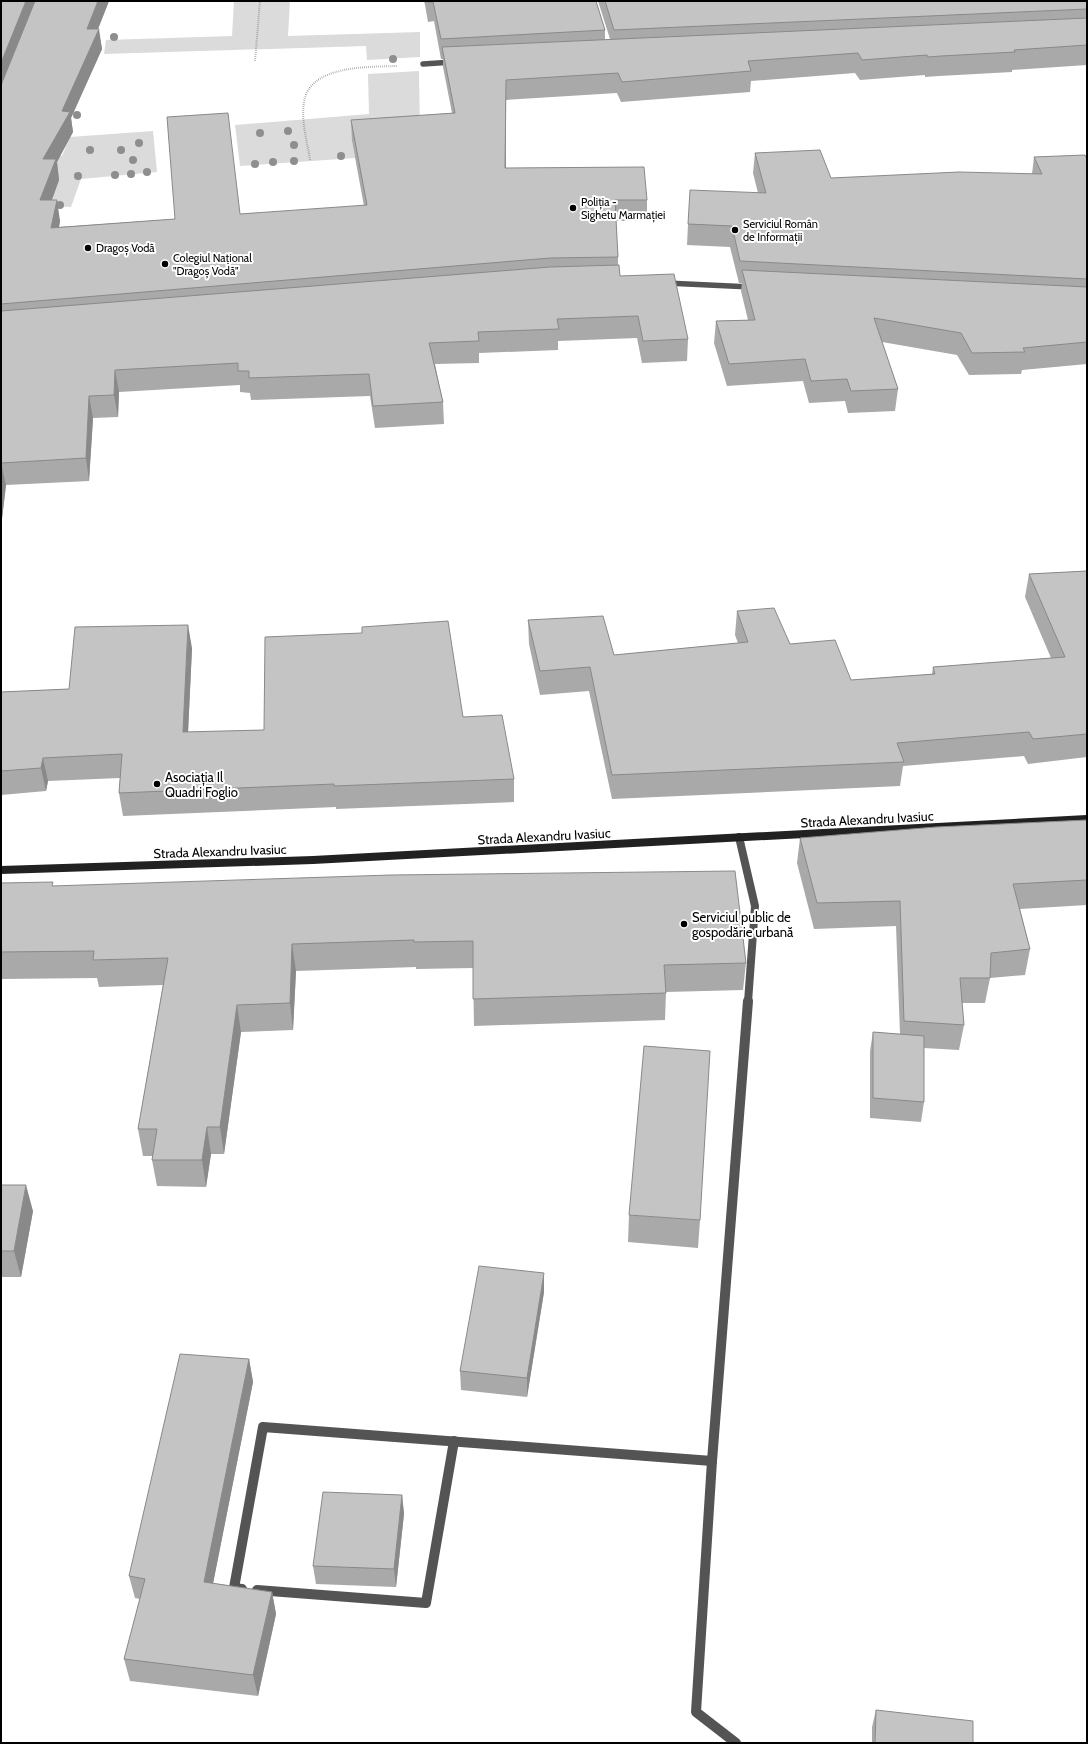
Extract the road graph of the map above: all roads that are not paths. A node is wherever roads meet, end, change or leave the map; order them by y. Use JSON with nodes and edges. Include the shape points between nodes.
{"nodes":[{"id":1,"x":462,"y":62,"type":"edge"},
{"id":2,"x":423,"y":64,"type":"road end"},
{"id":3,"x":662,"y":283,"type":"edge"},
{"id":4,"x":756,"y":287,"type":"edge"},
{"id":5,"x":1087,"y":819,"type":"edge"},
{"id":6,"x":739,"y":837,"type":"junction"},
{"id":7,"x":1,"y":870,"type":"edge"},
{"id":8,"x":454,"y":1441,"type":"junction"},
{"id":9,"x":712,"y":1461,"type":"junction"},
{"id":10,"x":736,"y":1743,"type":"edge"}],
"edges":[{"from":1,"to":2,"type":"street"},
{"from":3,"to":4,"type":"street"},
{"from":5,"to":6,"type":"main road","name":"Strada Alexandru Ivasiuc"},
{"from":6,"to":7,"type":"main road","name":"Strada Alexandru Ivasiuc","via":[[313,860]]},
{"from":6,"to":9,"type":"street","via":[[755,906]]},
{"from":8,"to":8,"type":"street","via":[[263,1427],[234,1588],[426,1603]]},
{"from":8,"to":9,"type":"street"},
{"from":9,"to":10,"type":"street","via":[[696,1712]]}]}
